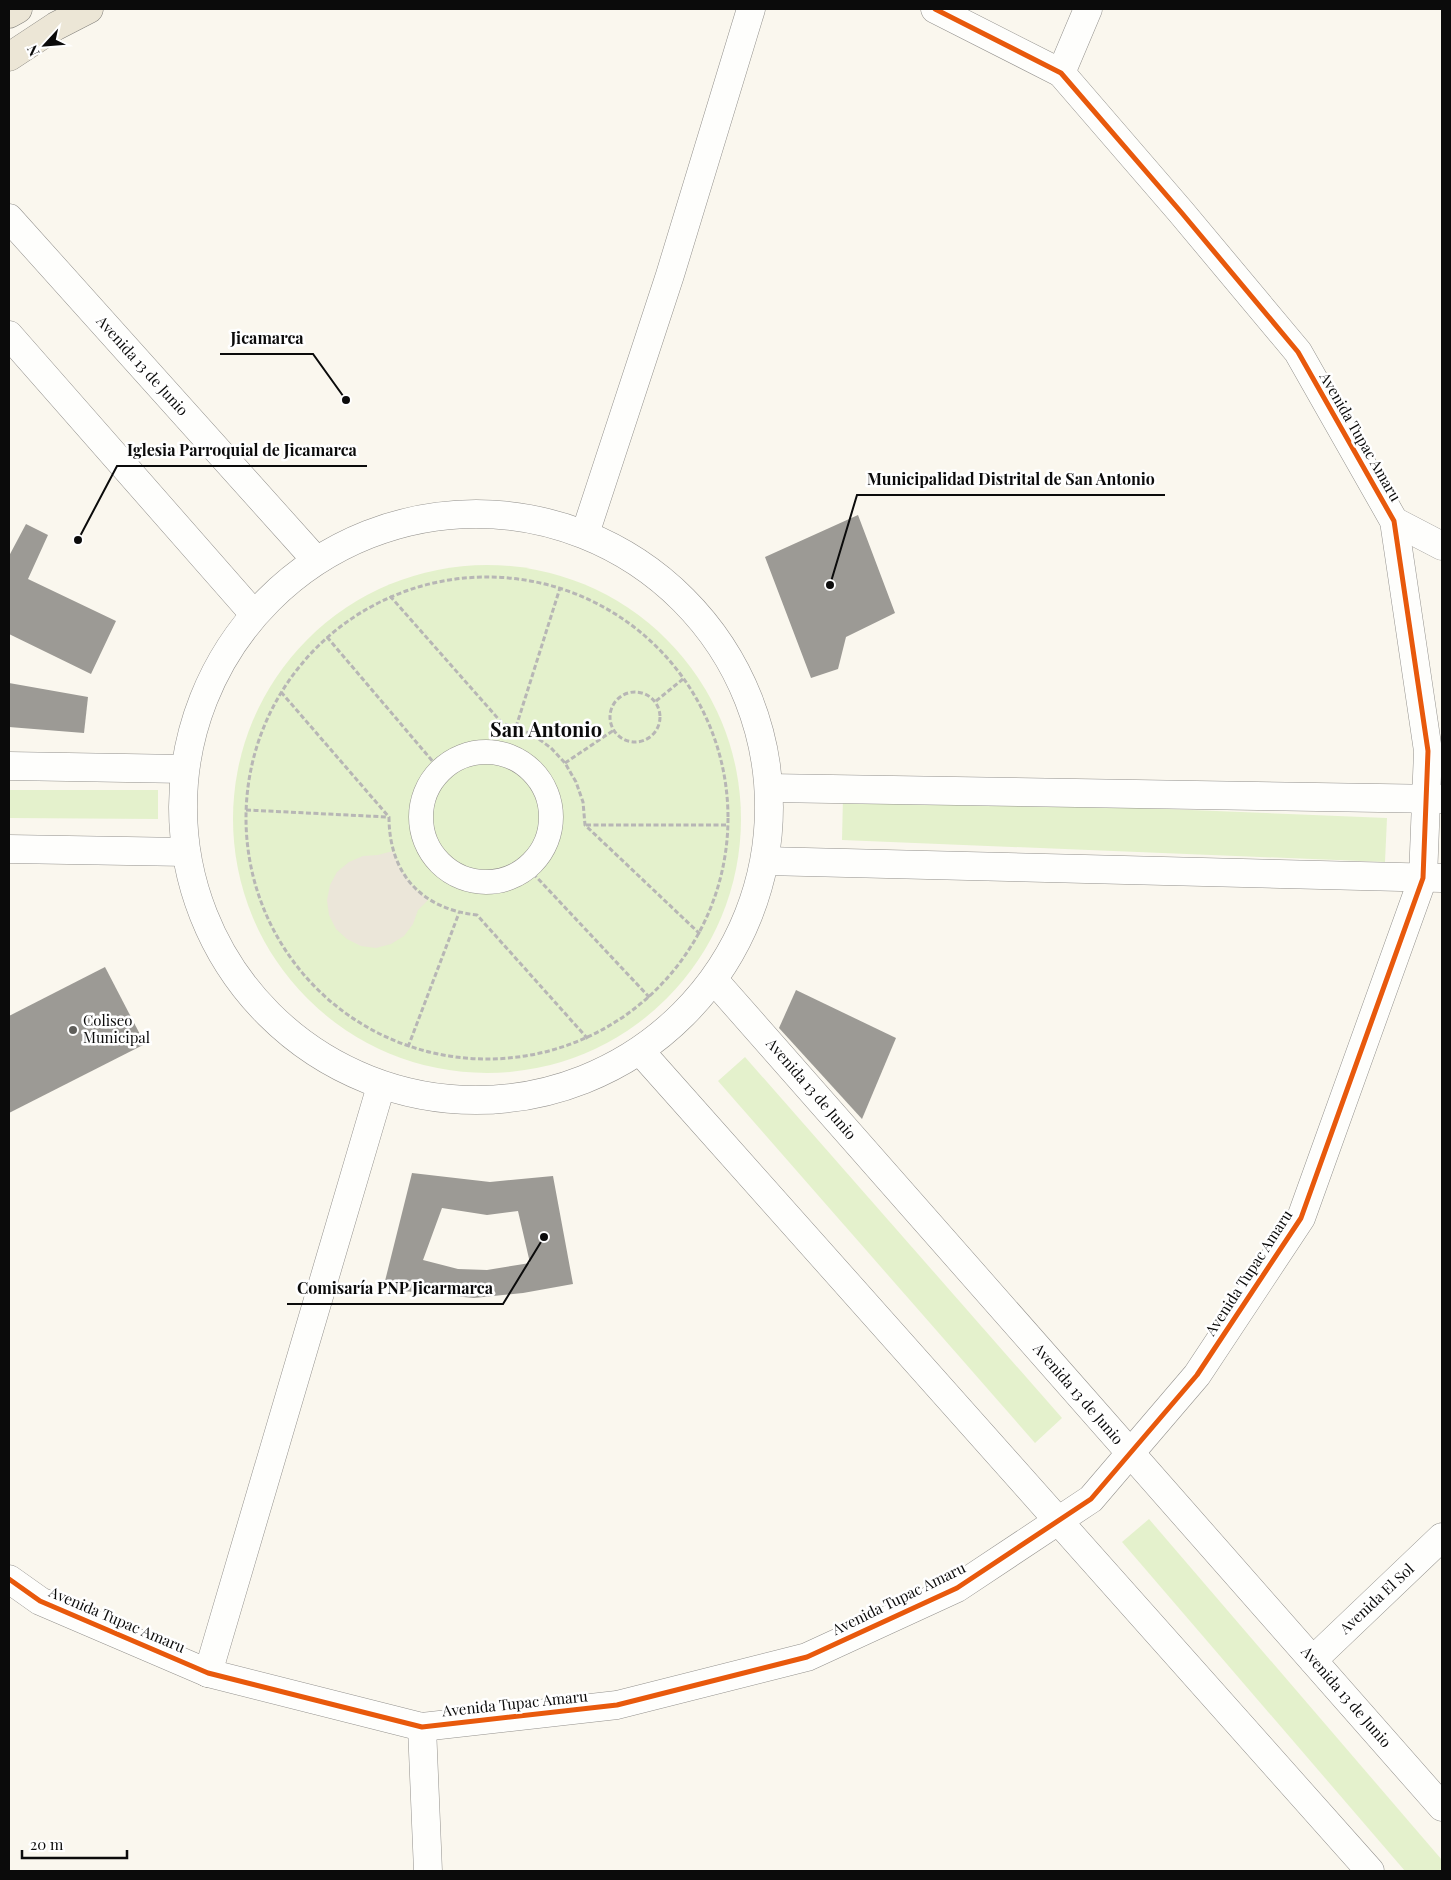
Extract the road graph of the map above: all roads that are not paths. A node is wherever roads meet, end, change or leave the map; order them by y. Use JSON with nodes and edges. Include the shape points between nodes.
{"nodes":[{"id":1,"x":18,"y":9,"type":"edge"},
{"id":2,"x":89,"y":9,"type":"edge"},
{"id":3,"x":751,"y":9,"type":"edge"},
{"id":4,"x":935,"y":9,"type":"edge"},
{"id":5,"x":1088,"y":9,"type":"edge"},
{"id":6,"x":9,"y":14,"type":"edge"},
{"id":7,"x":9,"y":57,"type":"edge"},
{"id":8,"x":1061,"y":73,"type":"junction"},
{"id":9,"x":9,"y":218,"type":"edge"},
{"id":10,"x":9,"y":335,"type":"edge"},
{"id":11,"x":1394,"y":521,"type":"junction"},
{"id":12,"x":586,"y":534,"type":"junction"},
{"id":13,"x":1442,"y":546,"type":"edge"},
{"id":14,"x":315,"y":559,"type":"junction"},
{"id":15,"x":253,"y":613,"type":"junction"},
{"id":16,"x":9,"y":766,"type":"edge"},
{"id":17,"x":184,"y":769,"type":"junction"},
{"id":18,"x":440,"y":770,"type":"joint"},
{"id":19,"x":769,"y":788,"type":"junction"},
{"id":20,"x":1434,"y":799,"type":"edge"},
{"id":21,"x":9,"y":849,"type":"edge"},
{"id":22,"x":186,"y":852,"type":"junction"},
{"id":23,"x":765,"y":861,"type":"junction"},
{"id":24,"x":1433,"y":878,"type":"edge"},
{"id":25,"x":714,"y":980,"type":"junction"},
{"id":26,"x":640,"y":1052,"type":"junction"},
{"id":27,"x":382,"y":1086,"type":"junction"},
{"id":28,"x":1130,"y":1454,"type":"junction"},
{"id":29,"x":1058,"y":1521,"type":"junction"},
{"id":30,"x":1442,"y":1537,"type":"edge"},
{"id":31,"x":9,"y":1579,"type":"edge"},
{"id":32,"x":1312,"y":1660,"type":"junction"},
{"id":33,"x":208,"y":1673,"type":"junction"},
{"id":34,"x":422,"y":1727,"type":"junction"},
{"id":35,"x":1442,"y":1807,"type":"edge"},
{"id":36,"x":428,"y":1871,"type":"edge"},
{"id":37,"x":1370,"y":1871,"type":"edge"}],
"edges":[{"from":1,"to":6,"type":"main road"},
{"from":2,"to":7,"type":"main road"},
{"from":3,"to":12,"type":"street"},
{"from":4,"to":8,"type":"street","name":"Avenida Tupac Amaru"},
{"from":5,"to":8,"type":"street"},
{"from":8,"to":11,"type":"street","name":"Avenida Tupac Amaru","via":[[1298,352]]},
{"from":9,"to":14,"type":"street","name":"Avenida 13 de Junio"},
{"from":10,"to":15,"type":"street"},
{"from":11,"to":13,"type":"street"},
{"from":11,"to":20,"type":"street","name":"Avenida Tupac Amaru"},
{"from":12,"to":14,"type":"street","via":[[518,515],[447,513],[378,528]]},
{"from":12,"to":19,"type":"street","via":[[643,565],[692,609],[726,654],[757,723]]},
{"from":14,"to":15,"type":"street"},
{"from":15,"to":17,"type":"street","via":[[206,686]]},
{"from":16,"to":17,"type":"street"},
{"from":17,"to":22,"type":"street"},
{"from":18,"to":18,"type":"street","via":[[456,758],[474,752],[493,751],[512,756],[541,780],[549,798],[552,817],[549,836],[541,854],[528,868],[511,878],[492,883],[472,882],[453,874],[437,861],[426,844],[421,818],[428,786]]},
{"from":19,"to":20,"type":"street"},
{"from":19,"to":23,"type":"street"},
{"from":20,"to":24,"type":"street","name":"Avenida Tupac Amaru"},
{"from":21,"to":22,"type":"street"},
{"from":22,"to":27,"type":"street","via":[[202,913],[232,970],[273,1020],[323,1058]]},
{"from":23,"to":24,"type":"street"},
{"from":23,"to":25,"type":"street","via":[[756,899],[741,935]]},
{"from":24,"to":28,"type":"street","name":"Avenida Tupac Amaru","via":[[1301,1218],[1197,1376]]},
{"from":25,"to":26,"type":"street","via":[[672,1028]]},
{"from":25,"to":28,"type":"street","name":"Avenida 13 de Junio"},
{"from":26,"to":27,"type":"street","via":[[580,1083],[515,1100],[448,1100]]},
{"from":26,"to":29,"type":"street"},
{"from":27,"to":33,"type":"street"},
{"from":28,"to":29,"type":"street","name":"Avenida Tupac Amaru","via":[[1091,1499]]},
{"from":28,"to":32,"type":"street","name":"Avenida 13 de Junio"},
{"from":29,"to":34,"type":"street","name":"Avenida Tupac Amaru","via":[[957,1588],[807,1657],[617,1705]]},
{"from":29,"to":37,"type":"street"},
{"from":30,"to":32,"type":"street","name":"Avenida El Sol"},
{"from":31,"to":33,"type":"street","name":"Avenida Tupac Amaru","via":[[40,1601]]},
{"from":32,"to":35,"type":"street","name":"Avenida 13 de Junio"},
{"from":33,"to":34,"type":"street","name":"Avenida Tupac Amaru"},
{"from":34,"to":36,"type":"street"}]}
